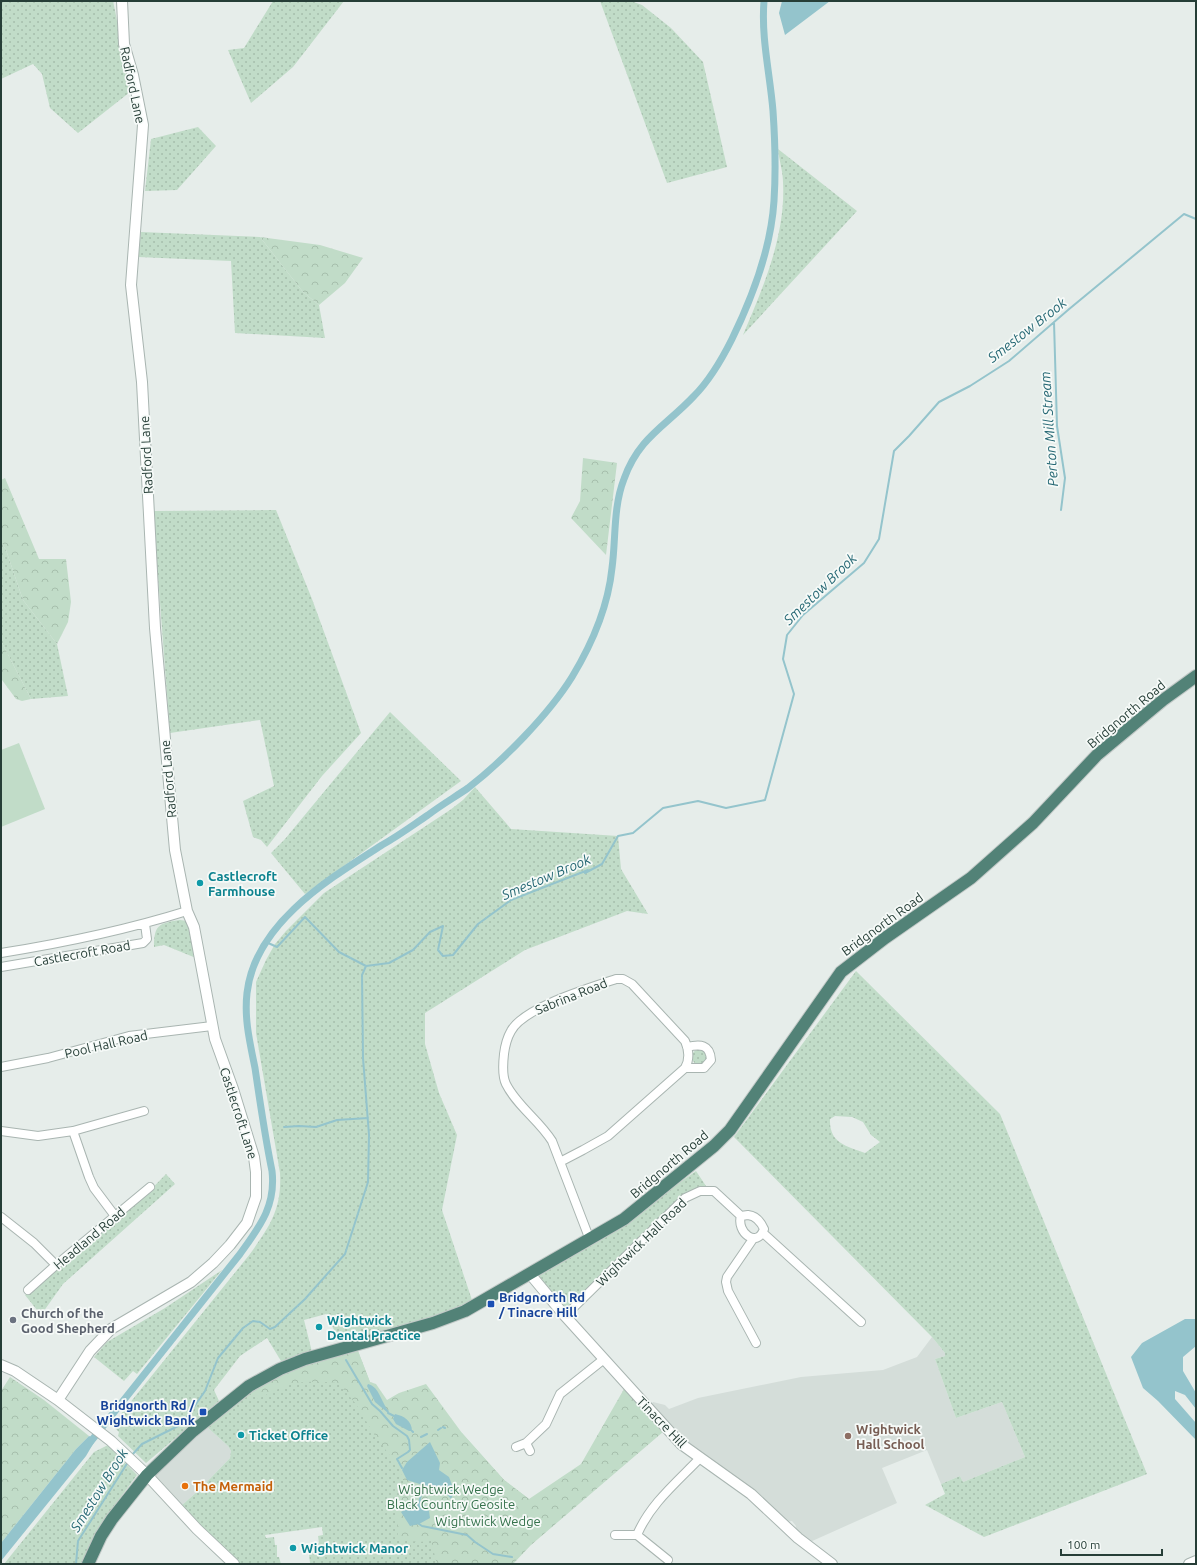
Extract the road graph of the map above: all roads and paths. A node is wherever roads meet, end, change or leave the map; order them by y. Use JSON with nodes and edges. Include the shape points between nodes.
{"nodes":[{"id":1,"x":122,"y":1,"type":"edge"},
{"id":2,"x":1196,"y":676,"type":"edge"},
{"id":3,"x":187,"y":911,"type":"junction"},
{"id":4,"x":145,"y":924,"type":"junction"},
{"id":5,"x":1,"y":953,"type":"edge"},
{"id":6,"x":1,"y":968,"type":"edge"},
{"id":7,"x":212,"y":1026,"type":"junction"},
{"id":8,"x":687,"y":1047,"type":"junction"},
{"id":9,"x":1,"y":1067,"type":"edge"},
{"id":10,"x":685,"y":1068,"type":"junction"},
{"id":11,"x":144,"y":1111,"type":"dead end"},
{"id":12,"x":1,"y":1131,"type":"edge"},
{"id":13,"x":73,"y":1131,"type":"junction"},
{"id":14,"x":560,"y":1162,"type":"junction"},
{"id":15,"x":150,"y":1187,"type":"dead end"},
{"id":16,"x":115,"y":1216,"type":"junction"},
{"id":17,"x":741,"y":1216,"type":"junction"},
{"id":18,"x":1,"y":1217,"type":"edge"},
{"id":19,"x":763,"y":1233,"type":"junction"},
{"id":20,"x":753,"y":1238,"type":"junction"},
{"id":21,"x":590,"y":1240,"type":"junction"},
{"id":22,"x":56,"y":1265,"type":"junction"},
{"id":23,"x":530,"y":1274,"type":"junction"},
{"id":24,"x":28,"y":1290,"type":"dead end"},
{"id":25,"x":564,"y":1316,"type":"junction"},
{"id":26,"x":861,"y":1322,"type":"dead end"},
{"id":27,"x":756,"y":1343,"type":"dead end"},
{"id":28,"x":604,"y":1359,"type":"junction"},
{"id":29,"x":1,"y":1365,"type":"edge"},
{"id":30,"x":58,"y":1400,"type":"junction"},
{"id":31,"x":526,"y":1443,"type":"junction"},
{"id":32,"x":516,"y":1447,"type":"dead end"},
{"id":33,"x":530,"y":1451,"type":"dead end"},
{"id":34,"x":700,"y":1458,"type":"junction"},
{"id":35,"x":147,"y":1476,"type":"junction"},
{"id":36,"x":615,"y":1535,"type":"dead end"},
{"id":37,"x":637,"y":1535,"type":"junction"},
{"id":38,"x":668,"y":1560,"type":"dead end"},
{"id":39,"x":88,"y":1564,"type":"edge"},
{"id":40,"x":234,"y":1564,"type":"edge"},
{"id":41,"x":832,"y":1564,"type":"edge"}],
"edges":[{"from":1,"to":3,"type":"street","name":"Radford Lane","via":[[124,44],[143,125],[132,285],[142,382],[155,628],[165,744],[175,850]]},
{"from":2,"to":21,"type":"highway","name":"Bridgnorth Road","via":[[1098,755],[1033,823],[971,878],[840,972],[730,1130],[624,1219]]},
{"from":3,"to":4,"type":"street","name":"Castlecroft Road"},
{"from":3,"to":7,"type":"street","name":"Castlecroft Lane","via":[[194,927]]},
{"from":4,"to":5,"type":"street","name":"Castlecroft Road"},
{"from":4,"to":6,"type":"street","name":"Castlecroft Road","via":[[148,936],[143,942]]},
{"from":7,"to":9,"type":"street","name":"Pool Hall Road","via":[[129,1036],[48,1058]]},
{"from":7,"to":30,"type":"street","name":"Castlecroft Lane","via":[[218,1051],[248,1136],[256,1172],[256,1196],[246,1223],[214,1263],[191,1282],[111,1329],[101,1338],[83,1360]]},
{"from":8,"to":10,"type":"street","via":[[688,1061]]},
{"from":8,"to":10,"type":"street","via":[[697,1045],[707,1048],[711,1060],[704,1068]]},
{"from":8,"to":14,"type":"street","name":"Sabrina Road","via":[[632,984],[623,979],[616,979],[550,1003],[523,1017],[511,1030],[505,1045],[505,1082],[513,1096],[548,1136]]},
{"from":10,"to":14,"type":"street","via":[[608,1136]]},
{"from":11,"to":13,"type":"street"},
{"from":12,"to":13,"type":"street","via":[[38,1136]]},
{"from":13,"to":16,"type":"street","via":[[88,1177]]},
{"from":14,"to":21,"type":"street","name":"Sabrina Road"},
{"from":15,"to":16,"type":"street","name":"Headland Road"},
{"from":16,"to":22,"type":"street","name":"Headland Road"},
{"from":17,"to":19,"type":"street","via":[[752,1216],[759,1220],[764,1229]]},
{"from":17,"to":20,"type":"street","via":[[744,1233]]},
{"from":17,"to":25,"type":"street","name":"Wightwick Hall Road","via":[[714,1191],[700,1191],[685,1198]]},
{"from":18,"to":22,"type":"street","via":[[34,1243]]},
{"from":19,"to":20,"type":"street","via":[[758,1238]]},
{"from":19,"to":26,"type":"street"},
{"from":20,"to":27,"type":"street","via":[[726,1282],[728,1291]]},
{"from":21,"to":23,"type":"highway","name":"Bridgnorth Road"},
{"from":22,"to":24,"type":"street","name":"Headland Road"},
{"from":23,"to":25,"type":"street","name":"Tinacre Hill"},
{"from":23,"to":35,"type":"highway","name":"Bridgnorth Road","via":[[451,1317],[305,1359],[266,1376],[238,1394],[199,1426]]},
{"from":25,"to":28,"type":"street","name":"Tinacre Hill"},
{"from":28,"to":31,"type":"street","via":[[560,1394],[546,1424]]},
{"from":28,"to":34,"type":"street","name":"Tinacre Hill","via":[[681,1444]]},
{"from":29,"to":30,"type":"street","via":[[15,1371]]},
{"from":30,"to":35,"type":"street","via":[[111,1441]]},
{"from":31,"to":32,"type":"street"},
{"from":31,"to":33,"type":"street"},
{"from":34,"to":37,"type":"street","via":[[650,1510]]},
{"from":34,"to":41,"type":"street","name":"Tinacre Hill","via":[[750,1494],[798,1538]]},
{"from":35,"to":39,"type":"highway","name":"Bridgnorth Road","via":[[112,1519]]},
{"from":35,"to":40,"type":"street"},
{"from":36,"to":37,"type":"street"},
{"from":37,"to":38,"type":"street"}]}
